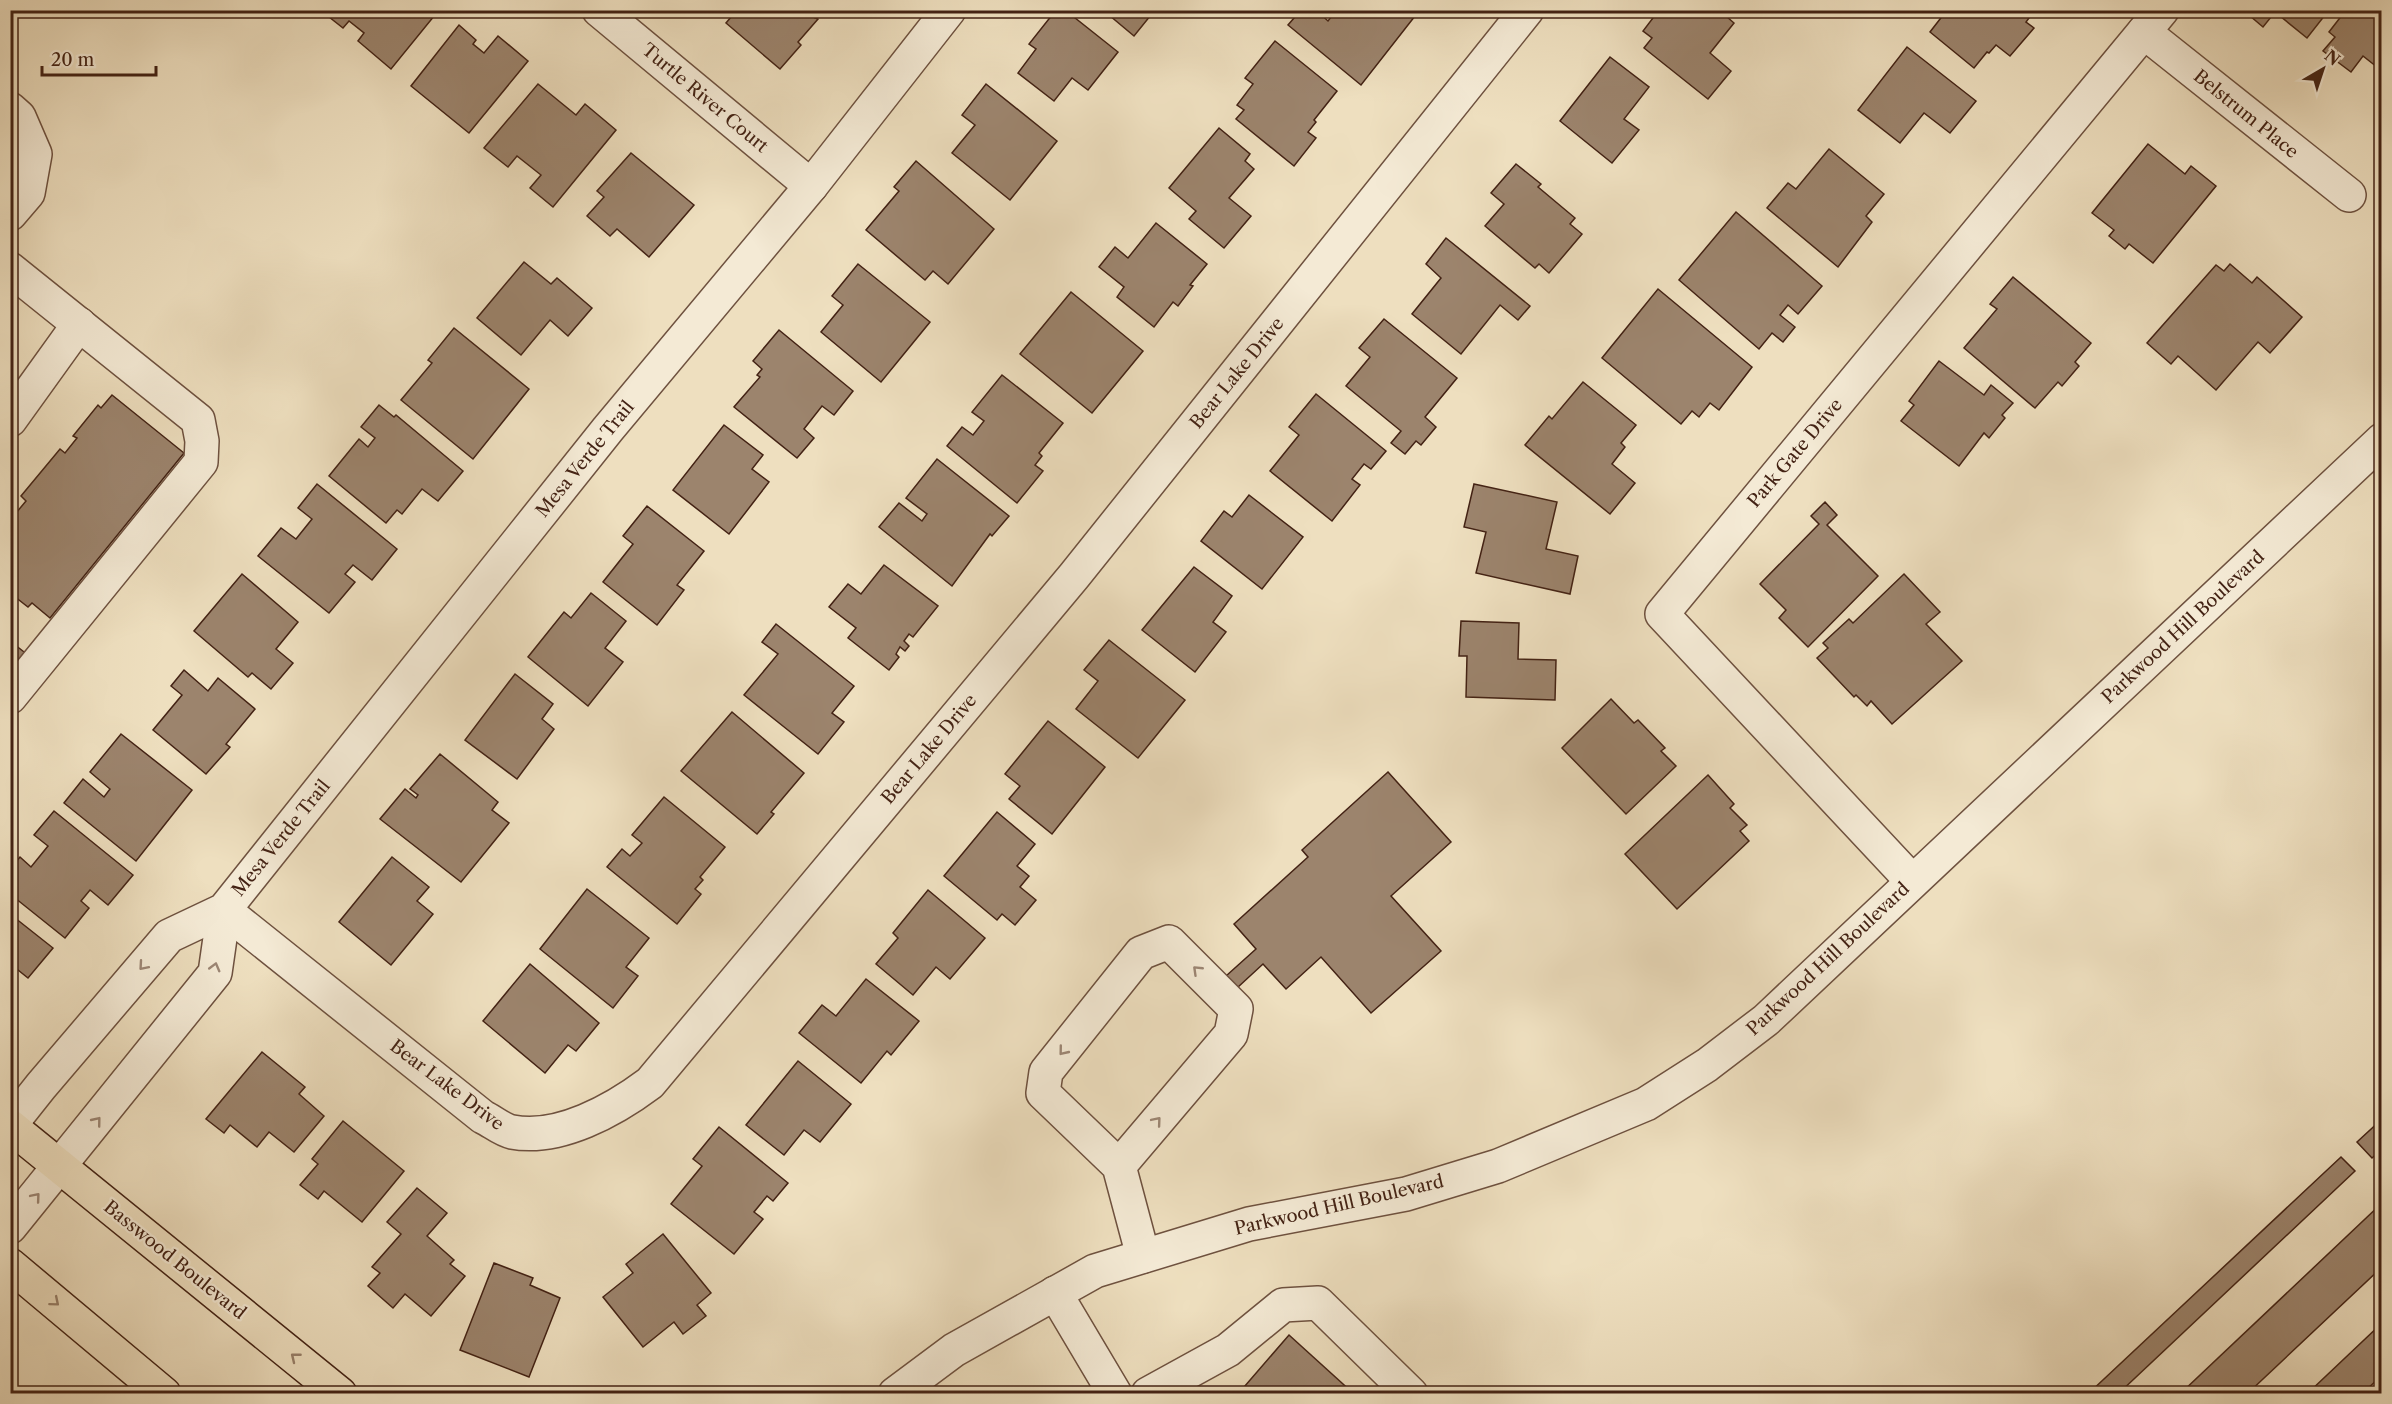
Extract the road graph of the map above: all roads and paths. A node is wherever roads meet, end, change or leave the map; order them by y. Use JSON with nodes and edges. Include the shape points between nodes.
{"nodes":[{"id":1,"x":598,"y":10,"type":"edge"},
{"id":2,"x":949,"y":10,"type":"edge"},
{"id":3,"x":1527,"y":10,"type":"edge"},
{"id":4,"x":2153,"y":21,"type":"edge"},
{"id":5,"x":10,"y":109,"type":"edge"},
{"id":6,"x":812,"y":186,"type":"junction"},
{"id":7,"x":2349,"y":195,"type":"dead end"},
{"id":8,"x":10,"y":214,"type":"edge"},
{"id":9,"x":10,"y":269,"type":"edge"},
{"id":10,"x":79,"y":324,"type":"junction"},
{"id":11,"x":10,"y":420,"type":"edge"},
{"id":12,"x":2382,"y":440,"type":"edge"},
{"id":13,"x":10,"y":697,"type":"edge"},
{"id":14,"x":1912,"y":881,"type":"junction"},
{"id":15,"x":224,"y":910,"type":"junction"},
{"id":16,"x":10,"y":1125,"type":"edge"},
{"id":17,"x":1119,"y":1166,"type":"junction"},
{"id":18,"x":61,"y":1167,"type":"junction"},
{"id":19,"x":10,"y":1227,"type":"edge"},
{"id":20,"x":1143,"y":1256,"type":"junction"},
{"id":21,"x":10,"y":1264,"type":"edge"},
{"id":22,"x":1055,"y":1293,"type":"junction"},
{"id":23,"x":164,"y":1394,"type":"edge"},
{"id":24,"x":340,"y":1394,"type":"edge"},
{"id":25,"x":895,"y":1394,"type":"edge"},
{"id":26,"x":1115,"y":1394,"type":"edge"},
{"id":27,"x":1148,"y":1394,"type":"edge"},
{"id":28,"x":1411,"y":1394,"type":"edge"}],
"edges":[{"from":1,"to":6,"type":"street","name":"Turtle River Court"},
{"from":2,"to":6,"type":"street","name":"Mesa Verde Trail"},
{"from":3,"to":15,"type":"street","name":"Bear Lake Drive","via":[[1074,576],[650,1083],[623,1103],[586,1122],[543,1132],[510,1132],[483,1117]]},
{"from":4,"to":7,"type":"street","name":"Belstrum Place"},
{"from":4,"to":14,"type":"street","name":"Park Gate Drive","via":[[1662,614]]},
{"from":5,"to":8,"type":"street","via":[[18,117],[35,154],[28,193]]},
{"from":6,"to":15,"type":"street","name":"Mesa Verde Trail","via":[[608,429]]},
{"from":9,"to":10,"type":"street"},
{"from":10,"to":11,"type":"street"},
{"from":10,"to":13,"type":"street","via":[[198,420],[201,462]]},
{"from":12,"to":14,"type":"street","name":"Parkwood Hill Boulevard"},
{"from":14,"to":20,"type":"street","name":"Parkwood Hill Boulevard","via":[[1766,1020],[1707,1065],[1646,1104],[1498,1166],[1406,1194],[1249,1224]]},
{"from":15,"to":16,"type":"street","name":"Mesa Verde Trail","one_way":true,"via":[[169,936]]},
{"from":18,"to":15,"type":"street","name":"Mesa Verde Trail","one_way":true,"via":[[215,973]]},
{"from":16,"to":18,"type":"main road","name":"Basswood Boulevard"},
{"from":17,"to":17,"type":"street","one_way":true,"via":[[1231,1034],[1236,1009],[1169,942],[1141,954],[1046,1072],[1043,1093]]},
{"from":17,"to":20,"type":"street"},
{"from":19,"to":18,"type":"street","name":"Mesa Verde Trail","one_way":true},
{"from":24,"to":18,"type":"main road","name":"Basswood Boulevard","one_way":true},
{"from":20,"to":22,"type":"street","name":"Parkwood Hill Boulevard","via":[[1095,1271]]},
{"from":21,"to":23,"type":"main road","one_way":true},
{"from":22,"to":25,"type":"street","name":"Parkwood Hill Boulevard","via":[[954,1350]]},
{"from":22,"to":26,"type":"street"},
{"from":27,"to":28,"type":"street","via":[[1228,1350],[1283,1305],[1318,1303]]}]}
